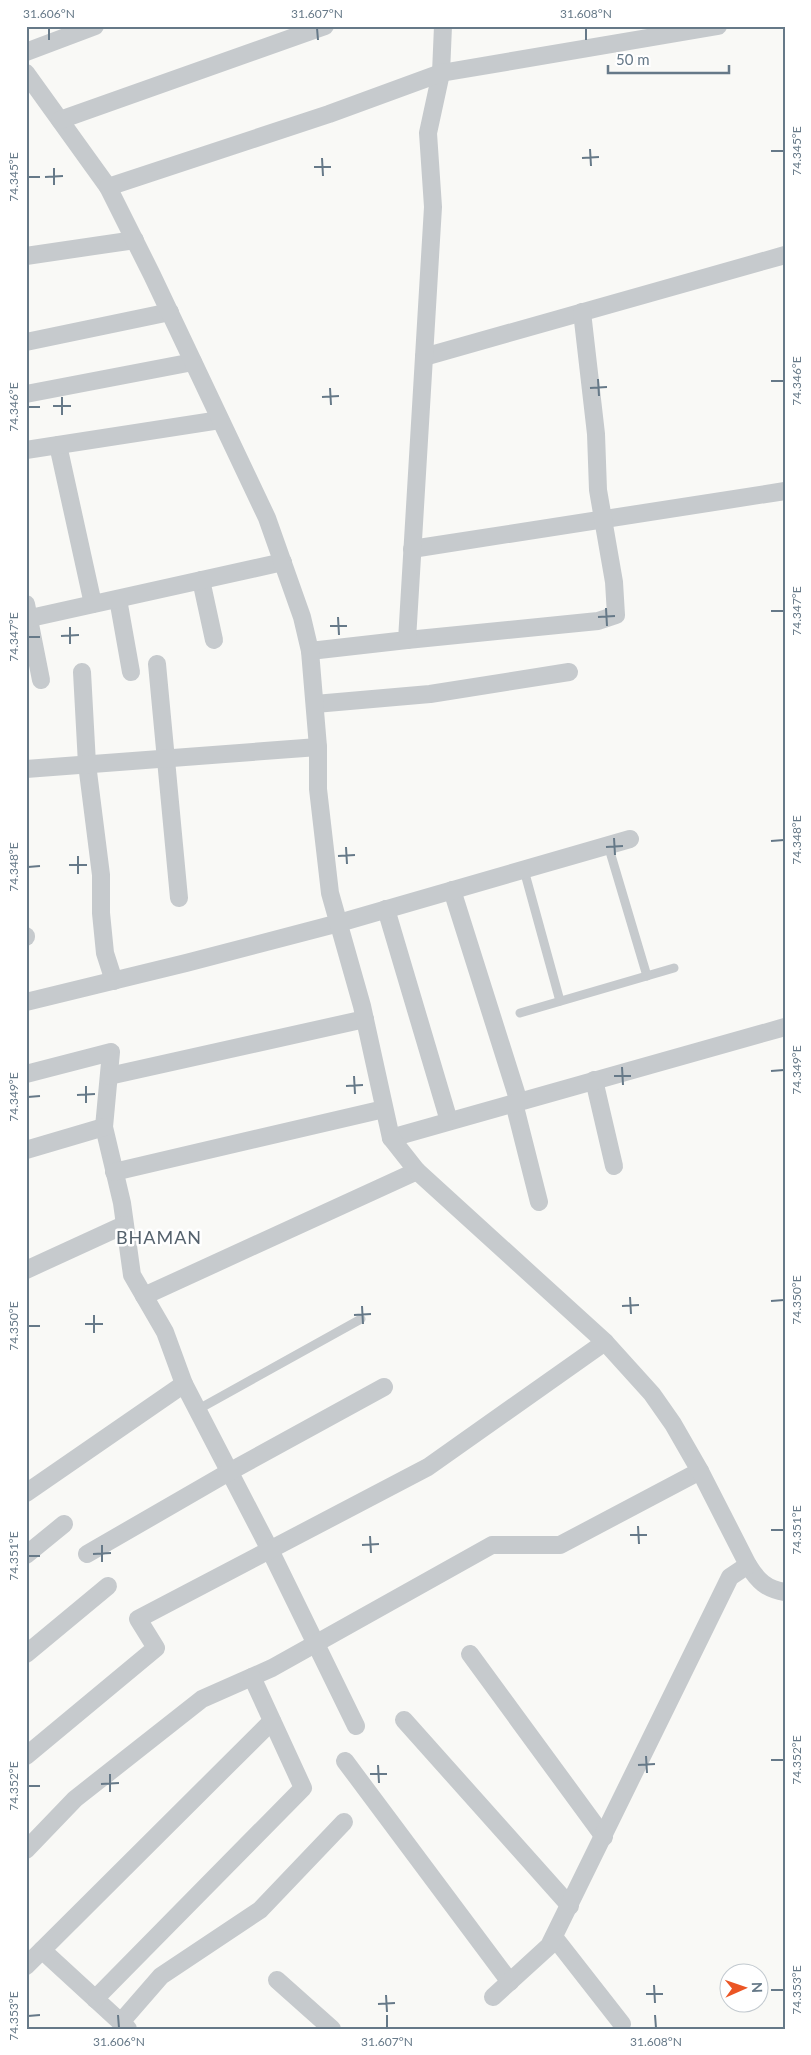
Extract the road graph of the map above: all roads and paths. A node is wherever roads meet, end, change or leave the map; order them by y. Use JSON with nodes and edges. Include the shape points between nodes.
{"nodes":[{"id":1,"x":95,"y":26,"type":"edge"},
{"id":2,"x":325,"y":26,"type":"edge"},
{"id":3,"x":444,"y":26,"type":"edge"},
{"id":4,"x":718,"y":26,"type":"edge"},
{"id":5,"x":26,"y":52,"type":"edge"},
{"id":6,"x":26,"y":73,"type":"edge"},
{"id":7,"x":441,"y":73,"type":"junction"},
{"id":8,"x":34,"y":95,"type":"edge"},
{"id":9,"x":60,"y":120,"type":"junction"},
{"id":10,"x":108,"y":187,"type":"junction"},
{"id":11,"x":135,"y":240,"type":"junction"},
{"id":12,"x":785,"y":255,"type":"edge"},
{"id":13,"x":26,"y":256,"type":"edge"},
{"id":14,"x":170,"y":312,"type":"junction"},
{"id":15,"x":582,"y":312,"type":"junction"},
{"id":16,"x":26,"y":342,"type":"edge"},
{"id":17,"x":424,"y":357,"type":"junction"},
{"id":18,"x":193,"y":362,"type":"junction"},
{"id":19,"x":26,"y":394,"type":"edge"},
{"id":20,"x":220,"y":420,"type":"junction"},
{"id":21,"x":58,"y":445,"type":"junction"},
{"id":22,"x":26,"y":450,"type":"edge"},
{"id":23,"x":785,"y":491,"type":"edge"},
{"id":24,"x":603,"y":519,"type":"junction"},
{"id":25,"x":412,"y":549,"type":"junction"},
{"id":26,"x":283,"y":562,"type":"junction"},
{"id":27,"x":201,"y":580,"type":"junction"},
{"id":28,"x":118,"y":599,"type":"junction"},
{"id":29,"x":93,"y":604,"type":"junction"},
{"id":30,"x":27,"y":614,"type":"edge"},
{"id":31,"x":214,"y":640,"type":"dead end"},
{"id":32,"x":407,"y":640,"type":"junction"},
{"id":33,"x":310,"y":651,"type":"junction"},
{"id":34,"x":157,"y":664,"type":"dead end"},
{"id":35,"x":82,"y":672,"type":"dead end"},
{"id":36,"x":132,"y":672,"type":"dead end"},
{"id":37,"x":569,"y":672,"type":"dead end"},
{"id":38,"x":41,"y":680,"type":"dead end"},
{"id":39,"x":315,"y":704,"type":"junction"},
{"id":40,"x":318,"y":747,"type":"junction"},
{"id":41,"x":166,"y":757,"type":"junction"},
{"id":42,"x":87,"y":764,"type":"junction"},
{"id":43,"x":26,"y":769,"type":"edge"},
{"id":44,"x":630,"y":839,"type":"dead end"},
{"id":45,"x":608,"y":845,"type":"junction"},
{"id":46,"x":524,"y":870,"type":"junction"},
{"id":47,"x":452,"y":890,"type":"junction"},
{"id":48,"x":179,"y":898,"type":"dead end"},
{"id":49,"x":386,"y":909,"type":"junction"},
{"id":50,"x":339,"y":923,"type":"junction"},
{"id":51,"x":674,"y":968,"type":"dead end"},
{"id":52,"x":647,"y":976,"type":"junction"},
{"id":53,"x":114,"y":981,"type":"junction"},
{"id":54,"x":560,"y":1001,"type":"junction"},
{"id":55,"x":26,"y":1002,"type":"edge"},
{"id":56,"x":520,"y":1012,"type":"dead end"},
{"id":57,"x":365,"y":1019,"type":"junction"},
{"id":58,"x":785,"y":1027,"type":"edge"},
{"id":59,"x":26,"y":1074,"type":"edge"},
{"id":60,"x":108,"y":1076,"type":"junction"},
{"id":61,"x":594,"y":1080,"type":"junction"},
{"id":62,"x":516,"y":1102,"type":"junction"},
{"id":63,"x":384,"y":1109,"type":"junction"},
{"id":64,"x":449,"y":1121,"type":"junction"},
{"id":65,"x":104,"y":1127,"type":"junction"},
{"id":66,"x":391,"y":1138,"type":"junction"},
{"id":67,"x":26,"y":1150,"type":"edge"},
{"id":68,"x":614,"y":1166,"type":"dead end"},
{"id":69,"x":418,"y":1171,"type":"junction"},
{"id":70,"x":114,"y":1172,"type":"junction"},
{"id":71,"x":539,"y":1202,"type":"dead end"},
{"id":72,"x":124,"y":1225,"type":"junction"},
{"id":73,"x":26,"y":1270,"type":"edge"},
{"id":74,"x":144,"y":1296,"type":"junction"},
{"id":75,"x":361,"y":1319,"type":"dead end"},
{"id":76,"x":605,"y":1342,"type":"junction"},
{"id":77,"x":184,"y":1384,"type":"junction"},
{"id":78,"x":384,"y":1387,"type":"dead end"},
{"id":79,"x":197,"y":1410,"type":"junction"},
{"id":80,"x":700,"y":1470,"type":"junction"},
{"id":81,"x":229,"y":1472,"type":"junction"},
{"id":82,"x":26,"y":1493,"type":"edge"},
{"id":83,"x":64,"y":1524,"type":"dead end"},
{"id":84,"x":270,"y":1550,"type":"junction"},
{"id":85,"x":87,"y":1554,"type":"dead end"},
{"id":86,"x":26,"y":1555,"type":"edge"},
{"id":87,"x":748,"y":1565,"type":"junction"},
{"id":88,"x":108,"y":1586,"type":"dead end"},
{"id":89,"x":785,"y":1592,"type":"edge"},
{"id":90,"x":316,"y":1644,"type":"junction"},
{"id":91,"x":26,"y":1654,"type":"edge"},
{"id":92,"x":470,"y":1654,"type":"dead end"},
{"id":93,"x":252,"y":1677,"type":"junction"},
{"id":94,"x":404,"y":1720,"type":"dead end"},
{"id":95,"x":272,"y":1721,"type":"junction"},
{"id":96,"x":356,"y":1726,"type":"dead end"},
{"id":97,"x":26,"y":1756,"type":"edge"},
{"id":98,"x":345,"y":1760,"type":"dead end"},
{"id":99,"x":344,"y":1822,"type":"dead end"},
{"id":100,"x":604,"y":1836,"type":"junction"},
{"id":101,"x":26,"y":1850,"type":"edge"},
{"id":102,"x":570,"y":1906,"type":"junction"},
{"id":103,"x":554,"y":1937,"type":"junction"},
{"id":104,"x":42,"y":1950,"type":"junction"},
{"id":105,"x":26,"y":1966,"type":"edge"},
{"id":106,"x":277,"y":1980,"type":"dead end"},
{"id":107,"x":510,"y":1982,"type":"junction"},
{"id":108,"x":493,"y":1997,"type":"dead end"},
{"id":109,"x":95,"y":1999,"type":"junction"},
{"id":110,"x":622,"y":2024,"type":"dead end"},
{"id":111,"x":124,"y":2025,"type":"edge"},
{"id":112,"x":332,"y":2029,"type":"edge"}],
"edges":[{"from":1,"to":5,"type":"street"},
{"from":2,"to":9,"type":"street"},
{"from":3,"to":7,"type":"street"},
{"from":4,"to":7,"type":"street"},
{"from":6,"to":8,"type":"street"},
{"from":7,"to":10,"type":"street","via":[[329,114]]},
{"from":7,"to":17,"type":"street","via":[[428,133],[433,207]]},
{"from":8,"to":9,"type":"street"},
{"from":9,"to":10,"type":"street"},
{"from":10,"to":11,"type":"street"},
{"from":11,"to":13,"type":"street"},
{"from":11,"to":14,"type":"street"},
{"from":12,"to":15,"type":"street"},
{"from":14,"to":16,"type":"street"},
{"from":14,"to":18,"type":"street"},
{"from":15,"to":17,"type":"street"},
{"from":15,"to":24,"type":"street"},
{"from":17,"to":25,"type":"street"},
{"from":18,"to":19,"type":"street"},
{"from":18,"to":20,"type":"street"},
{"from":20,"to":21,"type":"street"},
{"from":20,"to":26,"type":"street","via":[[267,518]]},
{"from":21,"to":22,"type":"street"},
{"from":21,"to":29,"type":"street"},
{"from":23,"to":24,"type":"street"},
{"from":24,"to":25,"type":"street"},
{"from":24,"to":32,"type":"street","via":[[616,615],[598,621]]},
{"from":25,"to":32,"type":"street"},
{"from":26,"to":27,"type":"street"},
{"from":26,"to":33,"type":"street"},
{"from":27,"to":28,"type":"street"},
{"from":27,"to":31,"type":"street"},
{"from":28,"to":29,"type":"street"},
{"from":28,"to":36,"type":"street"},
{"from":29,"to":30,"type":"street"},
{"from":30,"to":38,"type":"street"},
{"from":32,"to":33,"type":"street"},
{"from":33,"to":39,"type":"street"},
{"from":34,"to":41,"type":"street"},
{"from":35,"to":42,"type":"street"},
{"from":37,"to":39,"type":"street","via":[[430,694]]},
{"from":39,"to":40,"type":"street"},
{"from":40,"to":41,"type":"street"},
{"from":40,"to":50,"type":"street","via":[[318,789],[330,893]]},
{"from":41,"to":42,"type":"street"},
{"from":41,"to":48,"type":"street"},
{"from":42,"to":43,"type":"street"},
{"from":42,"to":53,"type":"street","via":[[101,875],[104,953]]},
{"from":44,"to":45,"type":"street"},
{"from":45,"to":46,"type":"street"},
{"from":45,"to":52,"type":"lane"},
{"from":46,"to":47,"type":"street"},
{"from":46,"to":54,"type":"lane"},
{"from":47,"to":49,"type":"street"},
{"from":47,"to":62,"type":"street"},
{"from":49,"to":50,"type":"street"},
{"from":49,"to":64,"type":"street"},
{"from":50,"to":53,"type":"street"},
{"from":50,"to":57,"type":"street"},
{"from":51,"to":52,"type":"lane"},
{"from":52,"to":54,"type":"lane"},
{"from":53,"to":55,"type":"street"},
{"from":54,"to":56,"type":"lane"},
{"from":57,"to":60,"type":"street"},
{"from":57,"to":63,"type":"street"},
{"from":58,"to":61,"type":"street"},
{"from":59,"to":60,"type":"street","via":[[111,1052]]},
{"from":60,"to":65,"type":"street"},
{"from":61,"to":62,"type":"street"},
{"from":61,"to":68,"type":"street"},
{"from":62,"to":64,"type":"street"},
{"from":62,"to":71,"type":"street"},
{"from":63,"to":66,"type":"street"},
{"from":63,"to":70,"type":"street"},
{"from":64,"to":66,"type":"street"},
{"from":65,"to":67,"type":"street"},
{"from":65,"to":70,"type":"street"},
{"from":66,"to":69,"type":"street"},
{"from":69,"to":74,"type":"street"},
{"from":69,"to":76,"type":"street"},
{"from":70,"to":72,"type":"street"},
{"from":72,"to":73,"type":"street"},
{"from":72,"to":74,"type":"street","via":[[132,1275]]},
{"from":74,"to":77,"type":"street","via":[[165,1332]]},
{"from":75,"to":79,"type":"lane"},
{"from":76,"to":80,"type":"street","via":[[652,1394]]},
{"from":76,"to":84,"type":"street","via":[[428,1467]]},
{"from":77,"to":79,"type":"street"},
{"from":77,"to":82,"type":"street"},
{"from":78,"to":81,"type":"street"},
{"from":79,"to":81,"type":"street"},
{"from":80,"to":87,"type":"street"},
{"from":80,"to":90,"type":"street","via":[[560,1545],[492,1545]]},
{"from":81,"to":84,"type":"street"},
{"from":81,"to":85,"type":"street"},
{"from":83,"to":86,"type":"street"},
{"from":84,"to":90,"type":"street"},
{"from":84,"to":97,"type":"street","via":[[138,1619],[156,1648]]},
{"from":87,"to":89,"type":"street","via":[[766,1586]]},
{"from":87,"to":100,"type":"street","via":[[730,1577]]},
{"from":88,"to":91,"type":"street"},
{"from":90,"to":93,"type":"street"},
{"from":90,"to":96,"type":"street"},
{"from":92,"to":100,"type":"street"},
{"from":93,"to":95,"type":"street"},
{"from":93,"to":101,"type":"street","via":[[202,1699],[75,1799]]},
{"from":94,"to":102,"type":"street"},
{"from":95,"to":104,"type":"street"},
{"from":95,"to":109,"type":"street","via":[[303,1788]]},
{"from":98,"to":107,"type":"street"},
{"from":99,"to":111,"type":"street","via":[[260,1910],[161,1976]]},
{"from":100,"to":102,"type":"street"},
{"from":102,"to":103,"type":"street"},
{"from":103,"to":107,"type":"street","via":[[549,1946]]},
{"from":103,"to":110,"type":"street"},
{"from":104,"to":105,"type":"street"},
{"from":104,"to":109,"type":"street"},
{"from":106,"to":112,"type":"street"},
{"from":107,"to":108,"type":"street"},
{"from":109,"to":111,"type":"street"}]}
